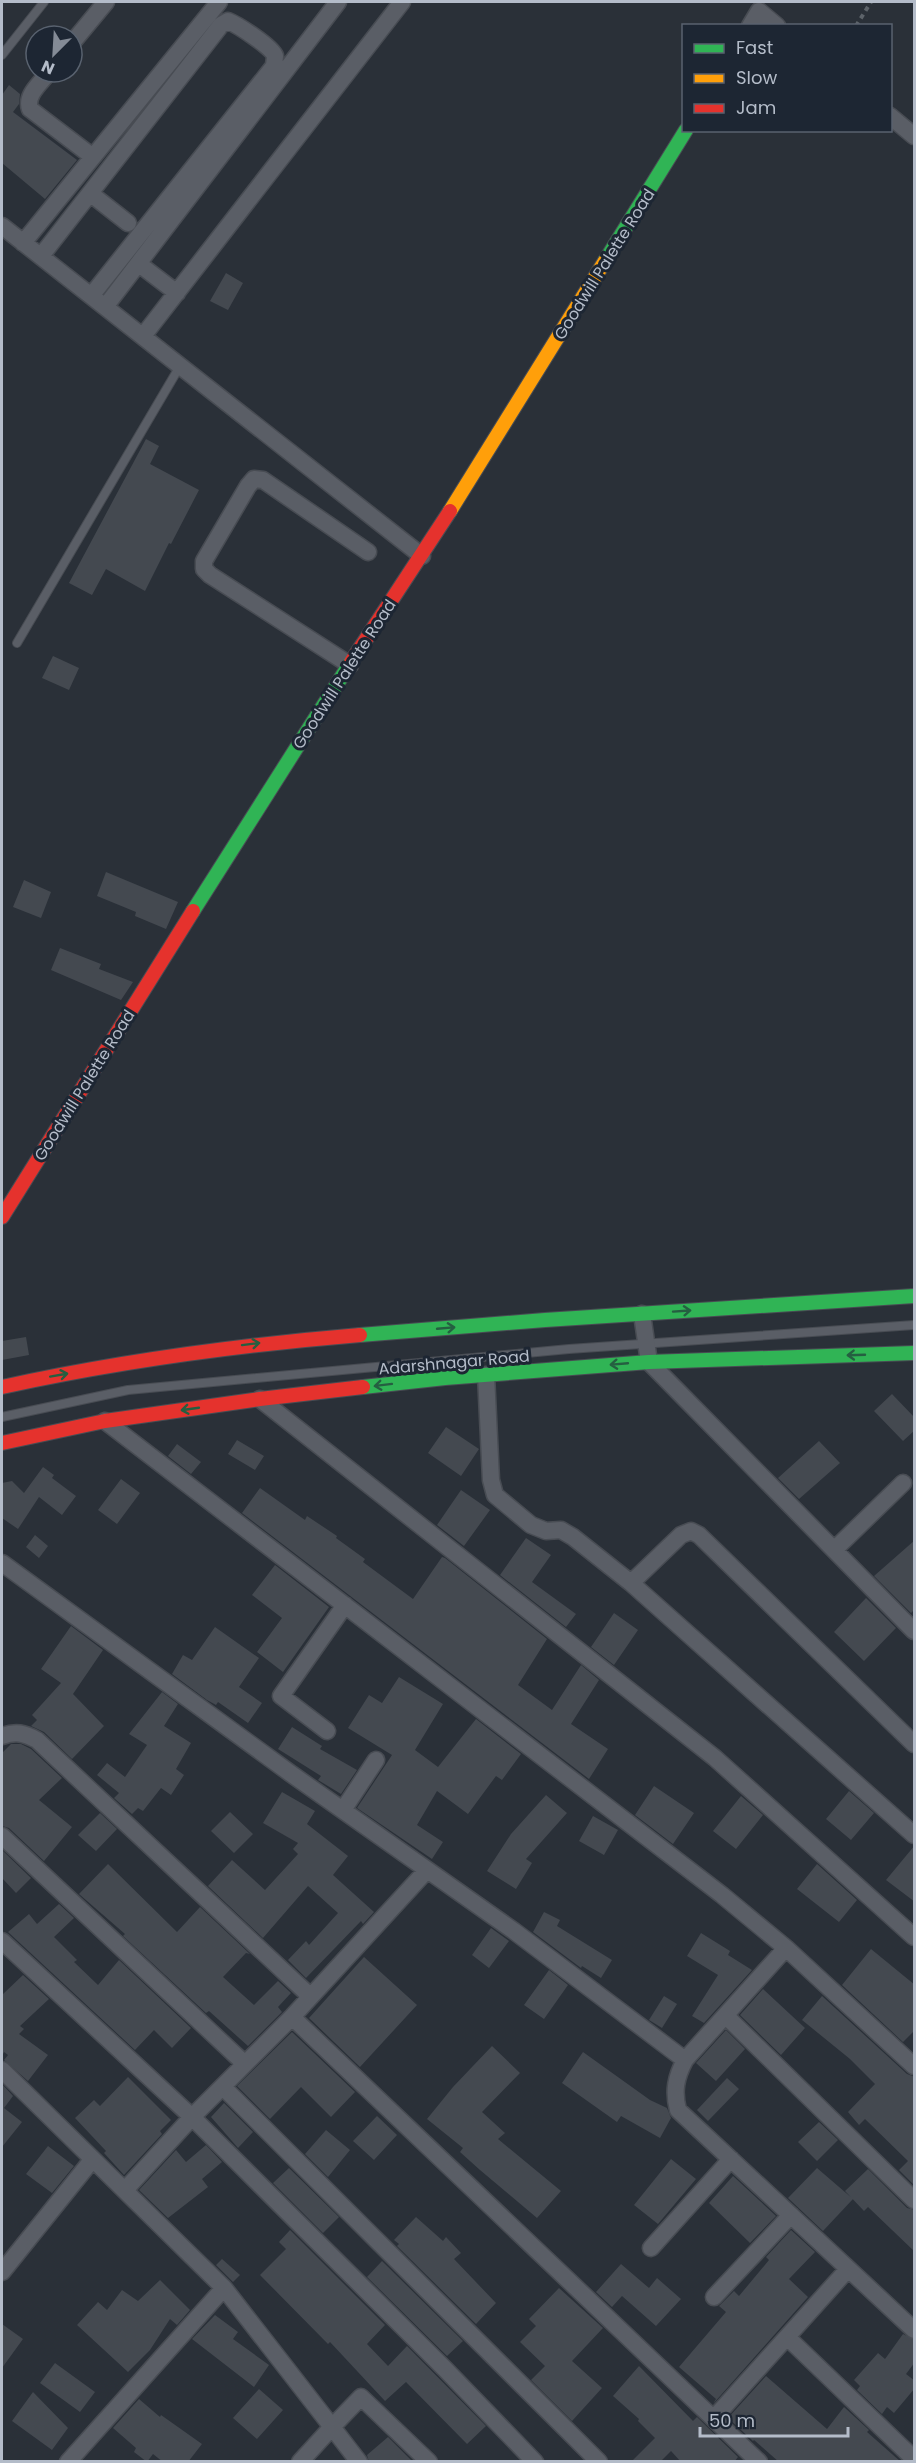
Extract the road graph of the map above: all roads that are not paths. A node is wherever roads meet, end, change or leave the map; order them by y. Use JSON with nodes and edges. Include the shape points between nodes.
{"nodes":[{"id":1,"x":44,"y":2,"type":"edge"},
{"id":2,"x":106,"y":2,"type":"edge"},
{"id":3,"x":219,"y":2,"type":"edge"},
{"id":4,"x":338,"y":2,"type":"edge"},
{"id":5,"x":402,"y":2,"type":"edge"},
{"id":6,"x":758,"y":13,"type":"edge"},
{"id":7,"x":774,"y":24,"type":"edge"},
{"id":8,"x":84,"y":29,"type":"edge"},
{"id":9,"x":2,"y":55,"type":"edge"},
{"id":10,"x":39,"y":84,"type":"edge"},
{"id":11,"x":892,"y":117,"type":"edge"},
{"id":12,"x":685,"y":132,"type":"edge"},
{"id":13,"x":915,"y":136,"type":"edge"},
{"id":14,"x":93,"y":157,"type":"junction"},
{"id":15,"x":91,"y":194,"type":"junction"},
{"id":16,"x":128,"y":223,"type":"dead end"},
{"id":17,"x":2,"y":225,"type":"edge"},
{"id":18,"x":23,"y":243,"type":"junction"},
{"id":19,"x":41,"y":256,"type":"junction"},
{"id":20,"x":139,"y":264,"type":"junction"},
{"id":21,"x":177,"y":293,"type":"junction"},
{"id":22,"x":91,"y":296,"type":"junction"},
{"id":23,"x":105,"y":307,"type":"junction"},
{"id":24,"x":143,"y":336,"type":"junction"},
{"id":25,"x":180,"y":366,"type":"junction"},
{"id":26,"x":368,"y":552,"type":"dead end"},
{"id":27,"x":422,"y":556,"type":"junction"},
{"id":28,"x":17,"y":643,"type":"dead end"},
{"id":29,"x":350,"y":665,"type":"junction"},
{"id":30,"x":2,"y":1217,"type":"edge"},
{"id":31,"x":915,"y":1296,"type":"edge"},
{"id":32,"x":642,"y":1314,"type":"junction"},
{"id":33,"x":915,"y":1325,"type":"edge"},
{"id":34,"x":647,"y":1344,"type":"junction"},
{"id":35,"x":915,"y":1353,"type":"edge"},
{"id":36,"x":650,"y":1362,"type":"junction"},
{"id":37,"x":486,"y":1375,"type":"junction"},
{"id":38,"x":2,"y":1387,"type":"edge"},
{"id":39,"x":260,"y":1399,"type":"junction"},
{"id":40,"x":2,"y":1417,"type":"edge"},
{"id":41,"x":105,"y":1421,"type":"junction"},
{"id":42,"x":6,"y":1441,"type":"edge"},
{"id":43,"x":903,"y":1483,"type":"dead end"},
{"id":44,"x":834,"y":1550,"type":"junction"},
{"id":45,"x":2,"y":1563,"type":"edge"},
{"id":46,"x":631,"y":1583,"type":"junction"},
{"id":47,"x":345,"y":1605,"type":"junction"},
{"id":48,"x":915,"y":1631,"type":"edge"},
{"id":49,"x":327,"y":1731,"type":"dead end"},
{"id":50,"x":2,"y":1736,"type":"edge"},
{"id":51,"x":915,"y":1744,"type":"edge"},
{"id":52,"x":376,"y":1760,"type":"dead end"},
{"id":53,"x":343,"y":1810,"type":"junction"},
{"id":54,"x":915,"y":1835,"type":"edge"},
{"id":55,"x":2,"y":1836,"type":"edge"},
{"id":56,"x":427,"y":1870,"type":"junction"},
{"id":57,"x":915,"y":1937,"type":"edge"},
{"id":58,"x":2,"y":1941,"type":"edge"},
{"id":59,"x":786,"y":1948,"type":"junction"},
{"id":60,"x":310,"y":1996,"type":"junction"},
{"id":61,"x":726,"y":2016,"type":"junction"},
{"id":62,"x":292,"y":2017,"type":"junction"},
{"id":63,"x":685,"y":2060,"type":"junction"},
{"id":64,"x":245,"y":2064,"type":"junction"},
{"id":65,"x":915,"y":2066,"type":"edge"},
{"id":66,"x":2,"y":2070,"type":"edge"},
{"id":67,"x":223,"y":2087,"type":"junction"},
{"id":68,"x":192,"y":2117,"type":"junction"},
{"id":69,"x":731,"y":2159,"type":"junction"},
{"id":70,"x":92,"y":2160,"type":"junction"},
{"id":71,"x":125,"y":2190,"type":"junction"},
{"id":72,"x":915,"y":2200,"type":"edge"},
{"id":73,"x":791,"y":2215,"type":"junction"},
{"id":74,"x":651,"y":2248,"type":"dead end"},
{"id":75,"x":848,"y":2269,"type":"junction"},
{"id":76,"x":2,"y":2272,"type":"edge"},
{"id":77,"x":224,"y":2288,"type":"junction"},
{"id":78,"x":714,"y":2297,"type":"dead end"},
{"id":79,"x":915,"y":2330,"type":"edge"},
{"id":80,"x":787,"y":2337,"type":"junction"},
{"id":81,"x":714,"y":2418,"type":"junction"},
{"id":82,"x":332,"y":2427,"type":"junction"},
{"id":83,"x":915,"y":2459,"type":"edge"},
{"id":84,"x":68,"y":2462,"type":"edge"},
{"id":85,"x":300,"y":2462,"type":"edge"},
{"id":86,"x":359,"y":2462,"type":"edge"},
{"id":87,"x":429,"y":2462,"type":"edge"},
{"id":88,"x":535,"y":2462,"type":"edge"},
{"id":89,"x":599,"y":2462,"type":"edge"},
{"id":90,"x":759,"y":2462,"type":"edge"}],
"edges":[{"from":1,"to":9,"type":"lane"},
{"from":2,"to":8,"type":"street"},
{"from":3,"to":14,"type":"street"},
{"from":4,"to":20,"type":"street"},
{"from":5,"to":21,"type":"street"},
{"from":6,"to":7,"type":"street"},
{"from":10,"to":14,"type":"street","via":[[29,96],[30,109]]},
{"from":11,"to":13,"type":"street"},
{"from":12,"to":27,"type":"main road","name":"Goodwill Palette Road"},
{"from":14,"to":18,"type":"street"},
{"from":15,"to":16,"type":"street"},
{"from":15,"to":19,"type":"street"},
{"from":15,"to":22,"type":"street","via":[[220,25],[228,21],[236,24],[271,51],[274,66]]},
{"from":17,"to":18,"type":"street"},
{"from":18,"to":19,"type":"street"},
{"from":19,"to":22,"type":"street"},
{"from":20,"to":21,"type":"street"},
{"from":20,"to":23,"type":"street"},
{"from":21,"to":24,"type":"street"},
{"from":22,"to":23,"type":"street"},
{"from":23,"to":24,"type":"street"},
{"from":24,"to":25,"type":"street"},
{"from":25,"to":27,"type":"street"},
{"from":25,"to":28,"type":"lane"},
{"from":26,"to":29,"type":"street","via":[[263,480],[254,479],[204,561],[204,569],[210,575]]},
{"from":27,"to":29,"type":"main road","name":"Goodwill Palette Road"},
{"from":29,"to":30,"type":"main road","name":"Goodwill Palette Road"},
{"from":32,"to":31,"type":"main road","name":"Adarshnagar Road","one_way":true},
{"from":32,"to":34,"type":"street"},
{"from":38,"to":32,"type":"main road","name":"Adarshnagar Road","one_way":true,"via":[[253,1344]]},
{"from":33,"to":34,"type":"lane"},
{"from":34,"to":36,"type":"street"},
{"from":34,"to":40,"type":"lane","via":[[128,1390]]},
{"from":35,"to":36,"type":"main road","name":"Adarshnagar Road","one_way":true},
{"from":36,"to":37,"type":"main road","name":"Adarshnagar Road","one_way":true},
{"from":36,"to":44,"type":"street"},
{"from":37,"to":39,"type":"main road","name":"Adarshnagar Road","one_way":true},
{"from":37,"to":46,"type":"street","via":[[490,1480],[495,1495],[531,1525],[546,1531],[561,1530],[573,1537]]},
{"from":39,"to":41,"type":"main road","name":"Adarshnagar Road","one_way":true},
{"from":39,"to":57,"type":"street","via":[[715,1758]]},
{"from":41,"to":42,"type":"main road","name":"Adarshnagar Road"},
{"from":41,"to":47,"type":"street"},
{"from":43,"to":44,"type":"street"},
{"from":44,"to":48,"type":"street"},
{"from":45,"to":53,"type":"street"},
{"from":46,"to":51,"type":"street","via":[[681,1535],[690,1531],[699,1535]]},
{"from":46,"to":54,"type":"street"},
{"from":47,"to":49,"type":"street","via":[[281,1696]]},
{"from":47,"to":59,"type":"street"},
{"from":50,"to":60,"type":"street","via":[[24,1733],[37,1740]]},
{"from":52,"to":53,"type":"street"},
{"from":53,"to":56,"type":"street"},
{"from":55,"to":64,"type":"street"},
{"from":56,"to":60,"type":"street"},
{"from":56,"to":63,"type":"street"},
{"from":58,"to":68,"type":"street"},
{"from":59,"to":61,"type":"street"},
{"from":59,"to":65,"type":"street"},
{"from":60,"to":62,"type":"street"},
{"from":61,"to":63,"type":"street"},
{"from":61,"to":72,"type":"street"},
{"from":62,"to":64,"type":"street"},
{"from":62,"to":81,"type":"street"},
{"from":63,"to":69,"type":"street","via":[[675,2085],[678,2110]]},
{"from":64,"to":67,"type":"street"},
{"from":66,"to":70,"type":"street"},
{"from":67,"to":68,"type":"street"},
{"from":67,"to":89,"type":"street"},
{"from":68,"to":71,"type":"street"},
{"from":68,"to":88,"type":"street"},
{"from":69,"to":73,"type":"street"},
{"from":69,"to":74,"type":"street"},
{"from":70,"to":71,"type":"street"},
{"from":70,"to":76,"type":"street"},
{"from":71,"to":77,"type":"street"},
{"from":73,"to":75,"type":"street"},
{"from":73,"to":78,"type":"street"},
{"from":75,"to":79,"type":"street"},
{"from":75,"to":80,"type":"street"},
{"from":77,"to":82,"type":"street"},
{"from":77,"to":84,"type":"street"},
{"from":80,"to":81,"type":"street"},
{"from":80,"to":83,"type":"street"},
{"from":81,"to":90,"type":"street"},
{"from":82,"to":85,"type":"street"},
{"from":82,"to":86,"type":"street"},
{"from":82,"to":87,"type":"street","via":[[361,2397]]}]}
